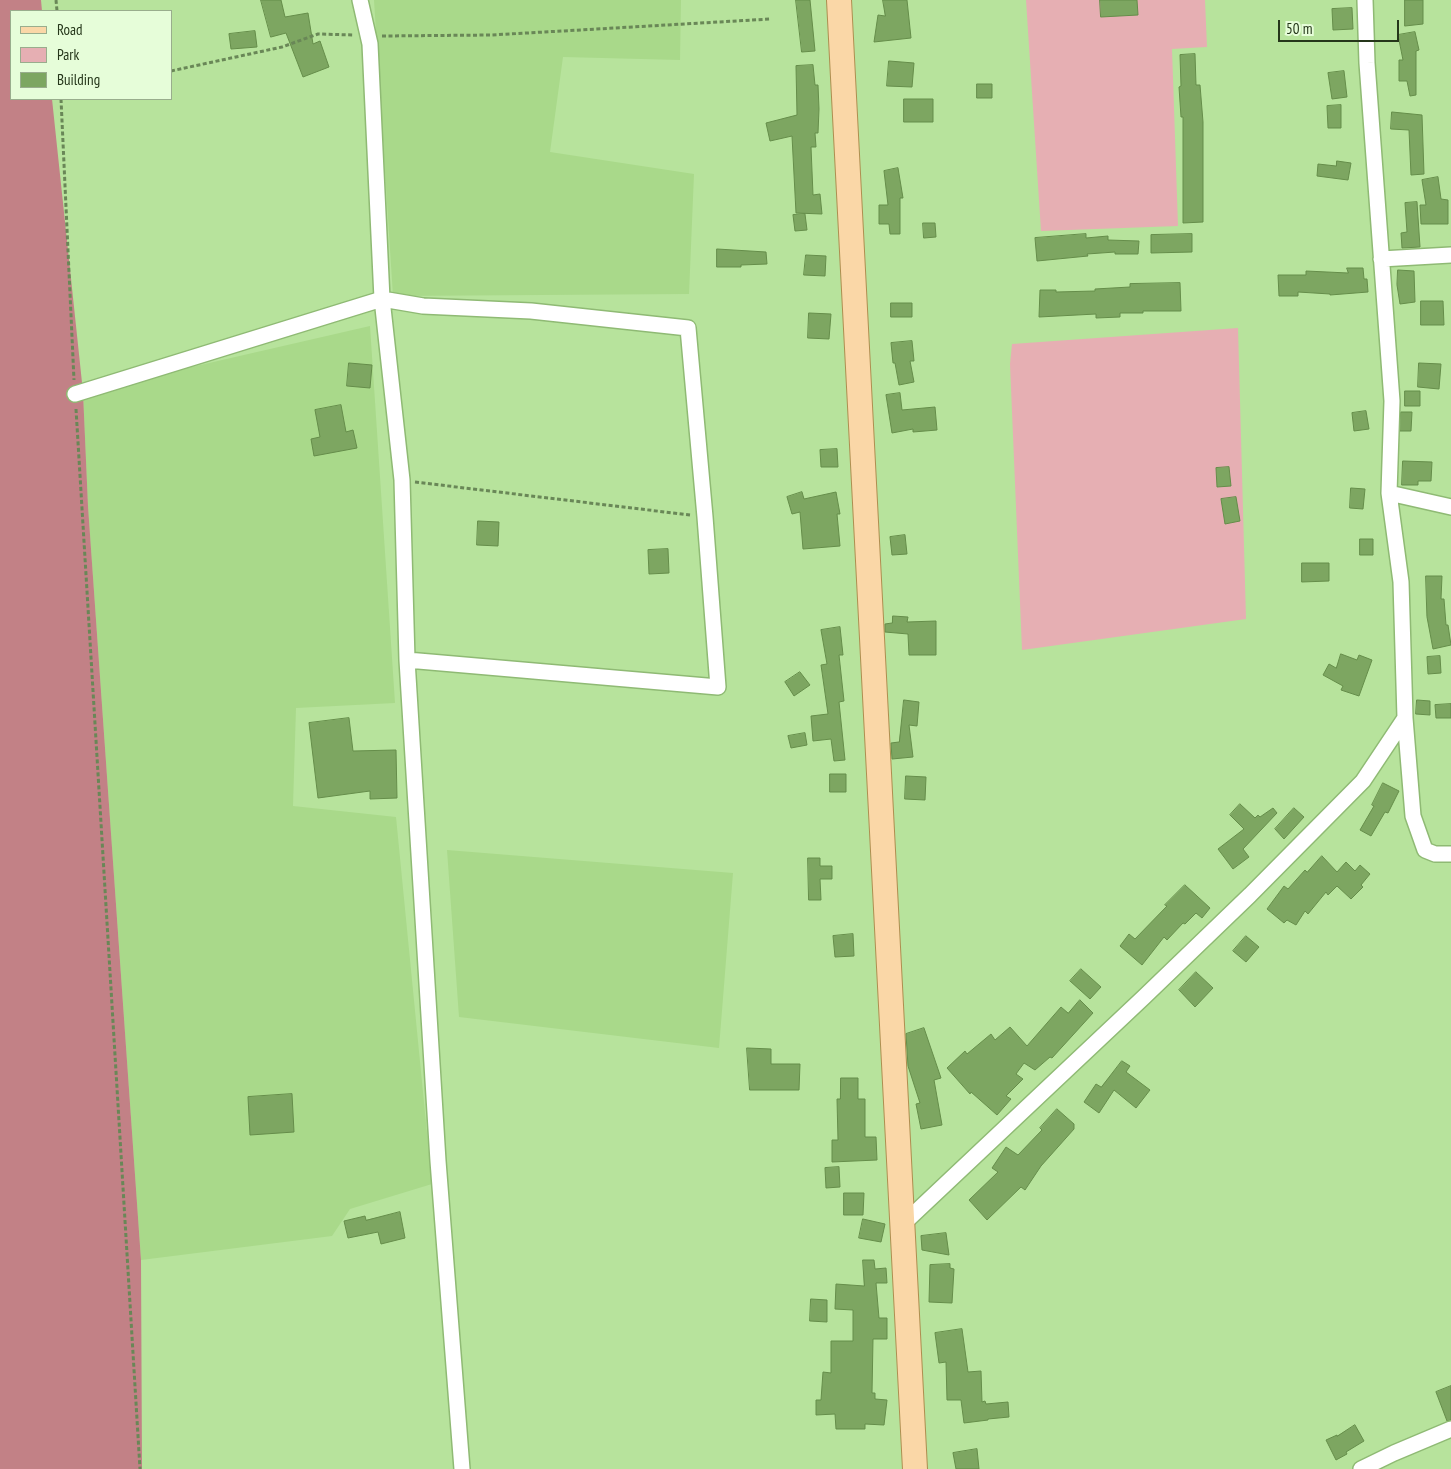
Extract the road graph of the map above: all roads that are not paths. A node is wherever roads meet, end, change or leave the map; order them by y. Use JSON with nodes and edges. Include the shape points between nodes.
{"nodes":[{"id":1,"x":360,"y":0,"type":"edge"},
{"id":2,"x":839,"y":0,"type":"edge"},
{"id":3,"x":1365,"y":0,"type":"edge"},
{"id":4,"x":1451,"y":256,"type":"edge"},
{"id":5,"x":1381,"y":259,"type":"junction"},
{"id":6,"x":382,"y":299,"type":"junction"},
{"id":7,"x":75,"y":394,"type":"road end"},
{"id":8,"x":1390,"y":493,"type":"junction"},
{"id":9,"x":1451,"y":507,"type":"edge"},
{"id":10,"x":407,"y":660,"type":"junction"},
{"id":11,"x":1405,"y":718,"type":"junction"},
{"id":12,"x":1451,"y":854,"type":"edge"},
{"id":13,"x":902,"y":1225,"type":"junction"},
{"id":14,"x":1451,"y":1429,"type":"edge"},
{"id":15,"x":462,"y":1469,"type":"edge"},
{"id":16,"x":915,"y":1469,"type":"edge"},
{"id":17,"x":1361,"y":1469,"type":"edge"}],
"edges":[{"from":1,"to":6,"type":"street","via":[[370,44]]},
{"from":2,"to":13,"type":"main road"},
{"from":3,"to":5,"type":"street"},
{"from":4,"to":5,"type":"street"},
{"from":5,"to":8,"type":"street","via":[[1392,401]]},
{"from":6,"to":7,"type":"street"},
{"from":6,"to":10,"type":"street","via":[[402,480]]},
{"from":6,"to":10,"type":"street","via":[[423,306],[531,311],[688,328],[718,687]]},
{"from":8,"to":9,"type":"street"},
{"from":8,"to":11,"type":"street","via":[[1401,582]]},
{"from":10,"to":15,"type":"street","via":[[438,1161]]},
{"from":11,"to":12,"type":"street","via":[[1413,816],[1425,850]]},
{"from":11,"to":13,"type":"street","via":[[1362,781],[1343,801],[1144,998]]},
{"from":13,"to":16,"type":"main road"},
{"from":14,"to":17,"type":"street"}]}
